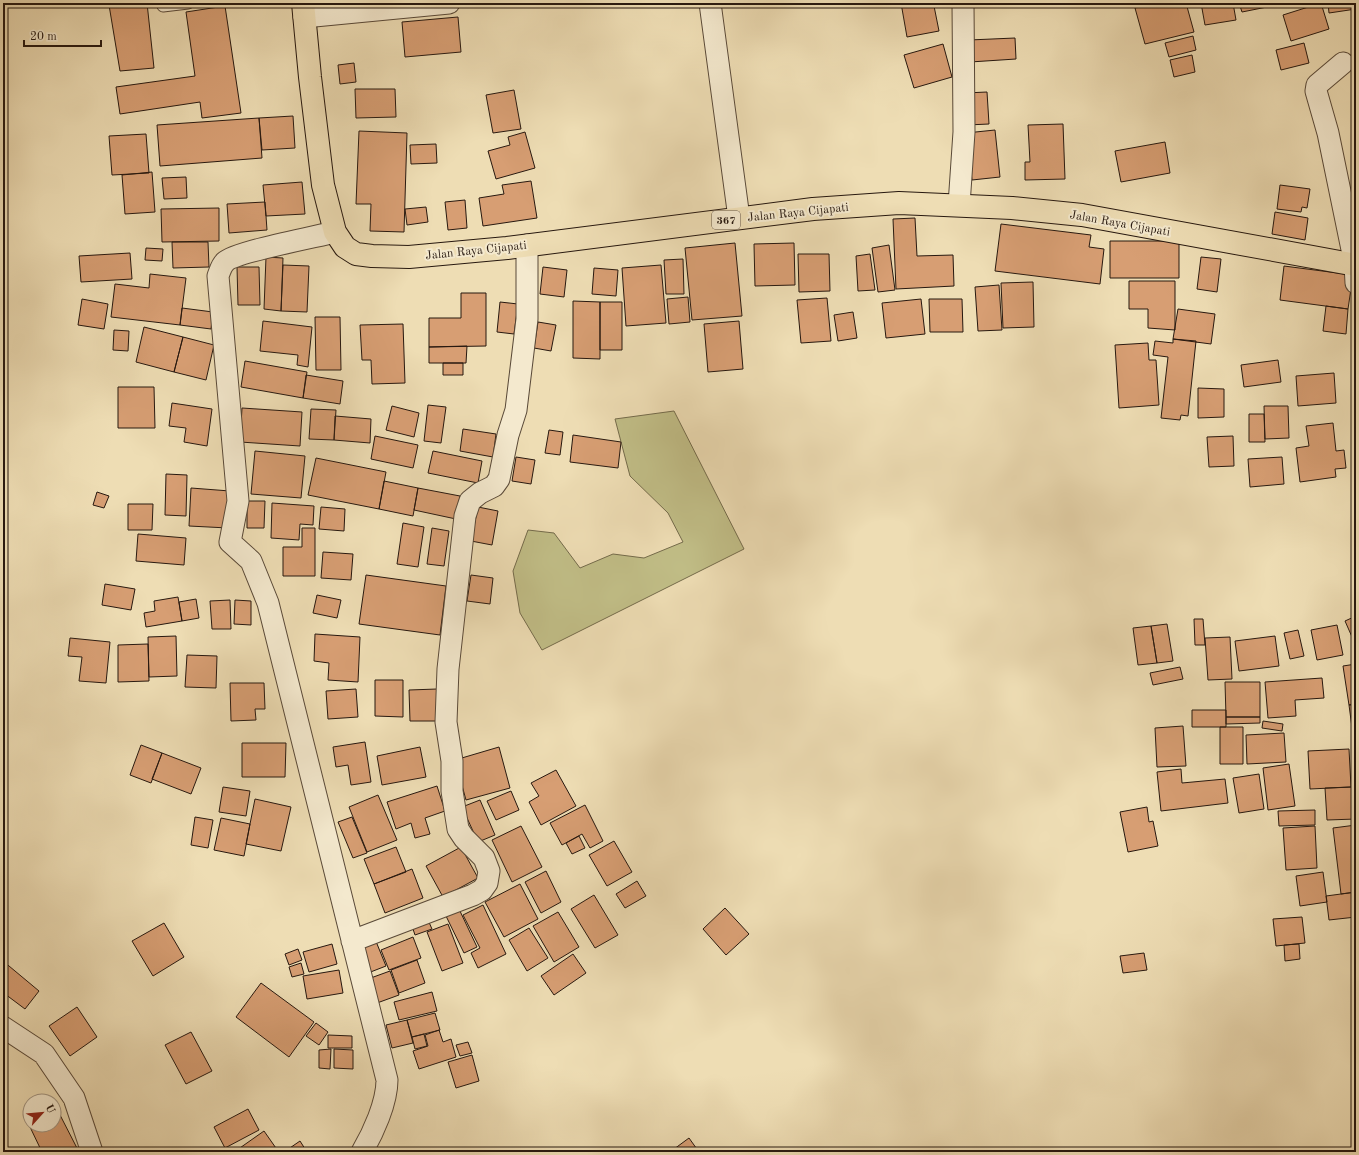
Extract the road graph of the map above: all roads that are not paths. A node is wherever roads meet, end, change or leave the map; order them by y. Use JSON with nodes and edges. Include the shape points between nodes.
{"nodes":[{"id":1,"x":188,"y":3,"type":"edge"},
{"id":2,"x":449,"y":3,"type":"edge"},
{"id":3,"x":710,"y":3,"type":"edge"},
{"id":4,"x":964,"y":3,"type":"edge"},
{"id":5,"x":163,"y":6,"type":"dead end"},
{"id":6,"x":304,"y":10,"type":"edge"},
{"id":7,"x":1343,"y":63,"type":"dead end"},
{"id":8,"x":959,"y":205,"type":"junction"},
{"id":9,"x":739,"y":218,"type":"junction"},
{"id":10,"x":335,"y":232,"type":"junction"},
{"id":11,"x":527,"y":245,"type":"junction"},
{"id":12,"x":1356,"y":271,"type":"edge"},
{"id":13,"x":352,"y":941,"type":"junction"},
{"id":14,"x":3,"y":1027,"type":"edge"},
{"id":15,"x":92,"y":1152,"type":"edge"},
{"id":16,"x":362,"y":1152,"type":"edge"}],
"edges":[{"from":1,"to":5,"type":"lane"},
{"from":2,"to":6,"type":"street"},
{"from":3,"to":9,"type":"street"},
{"from":4,"to":8,"type":"street","via":[[964,132]]},
{"from":6,"to":10,"type":"main road","name":"Jalan Raya Cijapati","number":"367","via":[[323,185]]},
{"from":7,"to":12,"type":"street","via":[[1317,85],[1316,91],[1328,133]]},
{"from":8,"to":9,"type":"main road","name":"Jalan Raya Cijapati","number":"367","via":[[899,203],[812,209]]},
{"from":8,"to":12,"type":"main road","name":"Jalan Raya Cijapati","number":"367","via":[[1082,215]]},
{"from":9,"to":11,"type":"main road","name":"Jalan Raya Cijapati","number":"367"},
{"from":10,"to":11,"type":"main road","name":"Jalan Raya Cijapati","number":"367","via":[[345,247],[356,254],[372,256],[409,257]]},
{"from":10,"to":13,"type":"street","via":[[245,253],[226,261],[218,276],[238,501],[230,542],[251,561],[268,603]]},
{"from":11,"to":13,"type":"street","via":[[527,319],[516,410],[499,479],[494,486],[470,501],[465,516],[448,669],[446,722],[458,829],[484,858],[489,871],[487,883],[482,890],[473,895]]},
{"from":13,"to":16,"type":"street","via":[[387,1080],[387,1091]]},
{"from":14,"to":15,"type":"street","via":[[44,1054],[74,1098]]}]}
